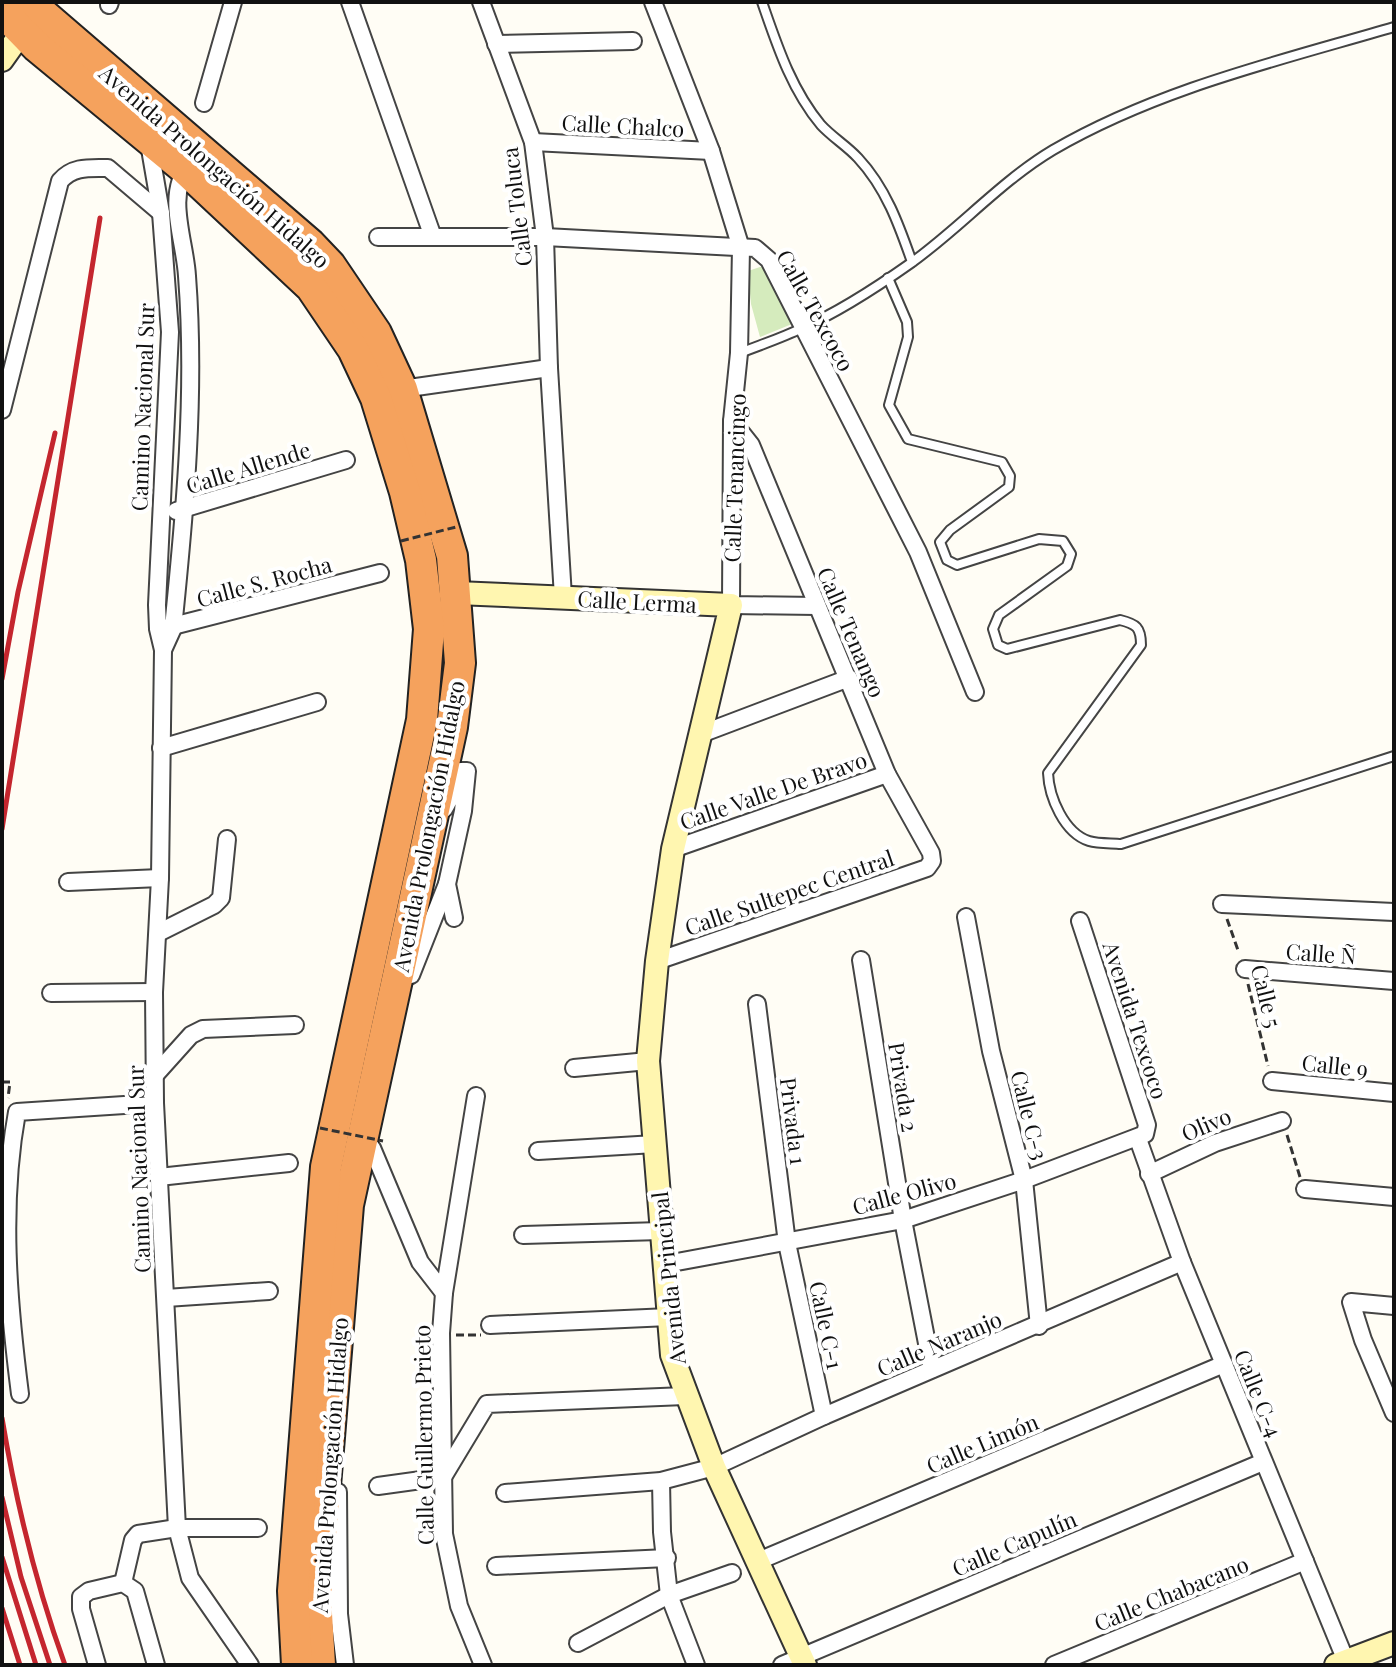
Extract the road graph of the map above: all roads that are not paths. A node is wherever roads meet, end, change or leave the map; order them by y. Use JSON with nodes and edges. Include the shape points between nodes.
{"nodes":[{"id":1,"x":233,"y":2,"type":"edge"},
{"id":2,"x":350,"y":2,"type":"edge"},
{"id":3,"x":481,"y":2,"type":"edge"},
{"id":4,"x":653,"y":2,"type":"edge"},
{"id":5,"x":762,"y":2,"type":"edge"},
{"id":6,"x":22,"y":14,"type":"edge"},
{"id":7,"x":1394,"y":27,"type":"edge"},
{"id":8,"x":633,"y":41,"type":"dead end"},
{"id":9,"x":496,"y":44,"type":"junction"},
{"id":10,"x":2,"y":60,"type":"edge"},
{"id":11,"x":204,"y":103,"type":"dead end"},
{"id":12,"x":159,"y":131,"type":"junction"},
{"id":13,"x":533,"y":142,"type":"junction"},
{"id":14,"x":711,"y":151,"type":"junction"},
{"id":15,"x":192,"y":160,"type":"junction"},
{"id":16,"x":161,"y":213,"type":"junction"},
{"id":17,"x":378,"y":237,"type":"dead end"},
{"id":18,"x":433,"y":237,"type":"junction"},
{"id":19,"x":545,"y":237,"type":"junction"},
{"id":20,"x":741,"y":248,"type":"junction"},
{"id":21,"x":912,"y":262,"type":"junction"},
{"id":22,"x":888,"y":278,"type":"junction"},
{"id":23,"x":803,"y":328,"type":"junction"},
{"id":24,"x":739,"y":353,"type":"junction"},
{"id":25,"x":549,"y":368,"type":"junction"},
{"id":26,"x":402,"y":389,"type":"junction"},
{"id":27,"x":2,"y":410,"type":"edge"},
{"id":28,"x":732,"y":421,"type":"junction"},
{"id":29,"x":346,"y":460,"type":"dead end"},
{"id":30,"x":182,"y":511,"type":"junction"},
{"id":31,"x":161,"y":513,"type":"junction"},
{"id":32,"x":380,"y":573,"type":"dead end"},
{"id":33,"x":457,"y":593,"type":"junction"},
{"id":34,"x":563,"y":597,"type":"junction"},
{"id":35,"x":731,"y":605,"type":"junction"},
{"id":36,"x":817,"y":606,"type":"junction"},
{"id":37,"x":165,"y":628,"type":"junction"},
{"id":38,"x":428,"y":663,"type":"junction"},
{"id":39,"x":460,"y":663,"type":"junction"},
{"id":40,"x":849,"y":678,"type":"junction"},
{"id":41,"x":975,"y":692,"type":"dead end"},
{"id":42,"x":317,"y":702,"type":"dead end"},
{"id":43,"x":701,"y":734,"type":"junction"},
{"id":44,"x":161,"y":748,"type":"junction"},
{"id":45,"x":1394,"y":756,"type":"edge"},
{"id":46,"x":887,"y":774,"type":"junction"},
{"id":47,"x":430,"y":826,"type":"junction"},
{"id":48,"x":227,"y":839,"type":"dead end"},
{"id":49,"x":673,"y":849,"type":"junction"},
{"id":50,"x":932,"y":861,"type":"joint"},
{"id":51,"x":160,"y":878,"type":"junction"},
{"id":52,"x":68,"y":882,"type":"dead end"},
{"id":53,"x":447,"y":884,"type":"junction"},
{"id":54,"x":1222,"y":904,"type":"road end"},
{"id":55,"x":1394,"y":912,"type":"edge"},
{"id":56,"x":966,"y":917,"type":"dead end"},
{"id":57,"x":454,"y":918,"type":"dead end"},
{"id":58,"x":1080,"y":921,"type":"dead end"},
{"id":59,"x":158,"y":933,"type":"junction"},
{"id":60,"x":861,"y":960,"type":"dead end"},
{"id":61,"x":657,"y":961,"type":"junction"},
{"id":62,"x":1245,"y":969,"type":"road end"},
{"id":63,"x":1394,"y":981,"type":"edge"},
{"id":64,"x":154,"y":992,"type":"junction"},
{"id":65,"x":51,"y":993,"type":"dead end"},
{"id":66,"x":757,"y":1004,"type":"dead end"},
{"id":67,"x":295,"y":1025,"type":"dead end"},
{"id":68,"x":648,"y":1061,"type":"junction"},
{"id":69,"x":574,"y":1068,"type":"dead end"},
{"id":70,"x":156,"y":1074,"type":"junction"},
{"id":71,"x":1272,"y":1081,"type":"road end"},
{"id":72,"x":1394,"y":1093,"type":"edge"},
{"id":73,"x":476,"y":1096,"type":"dead end"},
{"id":74,"x":155,"y":1103,"type":"junction"},
{"id":75,"x":1282,"y":1121,"type":"road end"},
{"id":76,"x":1142,"y":1136,"type":"junction"},
{"id":77,"x":655,"y":1144,"type":"junction"},
{"id":78,"x":377,"y":1145,"type":"junction"},
{"id":79,"x":538,"y":1151,"type":"dead end"},
{"id":80,"x":289,"y":1163,"type":"dead end"},
{"id":81,"x":1149,"y":1174,"type":"junction"},
{"id":82,"x":159,"y":1177,"type":"junction"},
{"id":83,"x":1024,"y":1180,"type":"junction"},
{"id":84,"x":1305,"y":1189,"type":"road end"},
{"id":85,"x":1394,"y":1197,"type":"edge"},
{"id":86,"x":903,"y":1220,"type":"junction"},
{"id":87,"x":661,"y":1231,"type":"junction"},
{"id":88,"x":523,"y":1235,"type":"dead end"},
{"id":89,"x":787,"y":1243,"type":"junction"},
{"id":90,"x":1182,"y":1262,"type":"junction"},
{"id":91,"x":666,"y":1264,"type":"junction"},
{"id":92,"x":269,"y":1291,"type":"dead end"},
{"id":93,"x":444,"y":1293,"type":"junction"},
{"id":94,"x":166,"y":1298,"type":"junction"},
{"id":95,"x":1394,"y":1306,"type":"edge"},
{"id":96,"x":669,"y":1317,"type":"junction"},
{"id":97,"x":490,"y":1325,"type":"road end"},
{"id":98,"x":1039,"y":1326,"type":"junction"},
{"id":99,"x":1224,"y":1364,"type":"junction"},
{"id":100,"x":932,"y":1369,"type":"junction"},
{"id":101,"x":20,"y":1394,"type":"dead end"},
{"id":102,"x":685,"y":1396,"type":"junction"},
{"id":103,"x":1394,"y":1413,"type":"edge"},
{"id":104,"x":824,"y":1416,"type":"junction"},
{"id":105,"x":1263,"y":1462,"type":"junction"},
{"id":106,"x":714,"y":1467,"type":"junction"},
{"id":107,"x":443,"y":1477,"type":"junction"},
{"id":108,"x":661,"y":1481,"type":"junction"},
{"id":109,"x":378,"y":1486,"type":"dead end"},
{"id":110,"x":505,"y":1493,"type":"dead end"},
{"id":111,"x":177,"y":1528,"type":"junction"},
{"id":112,"x":258,"y":1528,"type":"dead end"},
{"id":113,"x":667,"y":1558,"type":"junction"},
{"id":114,"x":1305,"y":1561,"type":"junction"},
{"id":115,"x":756,"y":1562,"type":"junction"},
{"id":116,"x":496,"y":1566,"type":"dead end"},
{"id":117,"x":732,"y":1573,"type":"dead end"},
{"id":118,"x":123,"y":1583,"type":"junction"},
{"id":119,"x":669,"y":1595,"type":"junction"},
{"id":120,"x":578,"y":1643,"type":"dead end"},
{"id":121,"x":1394,"y":1643,"type":"edge"},
{"id":122,"x":796,"y":1662,"type":"edge"},
{"id":123,"x":1341,"y":1663,"type":"edge"},
{"id":124,"x":97,"y":1665,"type":"edge"},
{"id":125,"x":156,"y":1665,"type":"edge"},
{"id":126,"x":250,"y":1665,"type":"edge"},
{"id":127,"x":297,"y":1665,"type":"edge"},
{"id":128,"x":320,"y":1665,"type":"edge"},
{"id":129,"x":345,"y":1665,"type":"edge"},
{"id":130,"x":483,"y":1665,"type":"edge"},
{"id":131,"x":696,"y":1665,"type":"edge"},
{"id":132,"x":1054,"y":1665,"type":"edge"}],
"edges":[{"from":1,"to":11,"type":"street"},
{"from":2,"to":18,"type":"street"},
{"from":3,"to":9,"type":"street","name":"Calle Toluca"},
{"from":4,"to":14,"type":"street","name":"Calle Tenancingo"},
{"from":5,"to":21,"type":"lane","via":[[794,84],[821,125],[859,158],[892,206]]},
{"from":6,"to":10,"type":"street"},
{"from":6,"to":12,"type":"highway","name":"Avenida Prolongación Hidalgo"},
{"from":7,"to":21,"type":"lane","via":[[1206,82],[1130,111],[1051,152]]},
{"from":8,"to":9,"type":"street"},
{"from":9,"to":13,"type":"street","name":"Calle Toluca"},
{"from":12,"to":15,"type":"highway","name":"Avenida Prolongación Hidalgo"},
{"from":12,"to":16,"type":"street","name":"Camino Nacional Sur","via":[[152,163]]},
{"from":13,"to":14,"type":"street","name":"Calle Chalco"},
{"from":13,"to":19,"type":"street","name":"Calle Toluca"},
{"from":14,"to":20,"type":"street","name":"Calle Tenancingo"},
{"from":15,"to":26,"type":"highway","name":"Avenida Prolongación Hidalgo","via":[[278,216],[330,265],[376,333]]},
{"from":15,"to":30,"type":"street","name":"Camino Nacional Sur","via":[[176,189],[191,323]]},
{"from":15,"to":38,"type":"highway","name":"Avenida Prolongación Hidalgo","via":[[311,287],[353,349],[376,398],[405,492],[427,597]]},
{"from":16,"to":27,"type":"street","via":[[113,170],[77,169],[60,181]]},
{"from":16,"to":31,"type":"street","name":"Camino Nacional Sur","via":[[170,332]]},
{"from":17,"to":18,"type":"street","name":"Calle Texcoco"},
{"from":18,"to":19,"type":"street","name":"Calle Texcoco"},
{"from":19,"to":20,"type":"street","name":"Calle Texcoco"},
{"from":19,"to":25,"type":"street","name":"Calle Toluca"},
{"from":20,"to":23,"type":"street","name":"Calle Texcoco","via":[[755,248],[769,260]]},
{"from":20,"to":24,"type":"street","name":"Calle Tenancingo"},
{"from":21,"to":22,"type":"lane"},
{"from":22,"to":23,"type":"lane"},
{"from":22,"to":45,"type":"lane","via":[[907,322],[908,337],[889,405],[899,427],[908,439],[1002,462],[1010,476],[1009,487],[940,542],[947,560],[957,565],[1039,539],[1063,541],[1071,554],[1067,566],[999,615],[993,629],[998,645],[1007,649],[1120,620],[1141,632],[1141,645],[1048,773],[1048,791],[1067,825],[1088,841],[1121,844]]},
{"from":23,"to":24,"type":"lane"},
{"from":23,"to":41,"type":"street","name":"Calle Texcoco","via":[[918,552]]},
{"from":24,"to":28,"type":"street","name":"Calle Tenancingo"},
{"from":25,"to":26,"type":"street"},
{"from":25,"to":34,"type":"street","name":"Calle Toluca"},
{"from":26,"to":33,"type":"highway","name":"Avenida Prolongación Hidalgo","via":[[452,556]]},
{"from":28,"to":35,"type":"street","name":"Calle Tenancingo"},
{"from":28,"to":36,"type":"street","name":"Calle Tenango","via":[[751,445]]},
{"from":29,"to":30,"type":"street","name":"Calle Allende"},
{"from":30,"to":31,"type":"street","name":"Calle Allende"},
{"from":30,"to":37,"type":"street","name":"Camino Nacional Sur"},
{"from":31,"to":37,"type":"street","name":"Camino Nacional Sur"},
{"from":32,"to":37,"type":"street","name":"Calle S. Rocha"},
{"from":33,"to":34,"type":"street","name":"Calle Lerma"},
{"from":33,"to":39,"type":"highway","name":"Avenida Prolongación Hidalgo"},
{"from":34,"to":35,"type":"street","name":"Calle Lerma"},
{"from":35,"to":36,"type":"street","name":"Calle Lerma"},
{"from":35,"to":43,"type":"street","name":"Calle Tenancingo"},
{"from":36,"to":40,"type":"street","name":"Calle Tenango"},
{"from":37,"to":44,"type":"street","name":"Camino Nacional Sur"},
{"from":38,"to":39,"type":"highway"},
{"from":38,"to":127,"type":"highway","name":"Avenida Prolongación Hidalgo","via":[[422,720],[326,1167],[293,1591]]},
{"from":39,"to":47,"type":"highway","name":"Avenida Prolongación Hidalgo"},
{"from":40,"to":43,"type":"street"},
{"from":40,"to":46,"type":"street","name":"Calle Tenango"},
{"from":42,"to":44,"type":"street"},
{"from":43,"to":49,"type":"street","name":"Calle Tenancingo"},
{"from":44,"to":51,"type":"street","name":"Camino Nacional Sur"},
{"from":46,"to":49,"type":"street","name":"Calle Valle De Bravo"},
{"from":46,"to":50,"type":"street","name":"Calle Tenango"},
{"from":47,"to":53,"type":"street","via":[[451,799],[461,771],[467,771]]},
{"from":47,"to":128,"type":"highway","name":"Avenida Prolongación Hidalgo","via":[[348,1205],[316,1596]]},
{"from":48,"to":59,"type":"street","via":[[221,898]]},
{"from":49,"to":61,"type":"street","name":"Calle Tenancingo"},
{"from":50,"to":61,"type":"street","name":"Calle Sultepec Central","via":[[927,868]]},
{"from":51,"to":52,"type":"street"},
{"from":51,"to":59,"type":"street","name":"Camino Nacional Sur"},
{"from":53,"to":57,"type":"street"},
{"from":53,"to":78,"type":"street","via":[[406,988]]},
{"from":54,"to":55,"type":"street"},
{"from":56,"to":83,"type":"street","name":"Calle C-3","via":[[991,1051]]},
{"from":58,"to":76,"type":"street","name":"Avenida Texcoco","via":[[1147,1125]]},
{"from":59,"to":64,"type":"street","name":"Camino Nacional Sur"},
{"from":60,"to":86,"type":"street","name":"Privada 2"},
{"from":61,"to":68,"type":"street","name":"Avenida Principal"},
{"from":62,"to":63,"type":"street","name":"Calle Ñ"},
{"from":64,"to":65,"type":"street"},
{"from":64,"to":70,"type":"street","name":"Camino Nacional Sur"},
{"from":66,"to":89,"type":"street","name":"Privada 1"},
{"from":67,"to":70,"type":"street","via":[[203,1029]]},
{"from":68,"to":69,"type":"street"},
{"from":68,"to":77,"type":"street","name":"Avenida Principal"},
{"from":70,"to":74,"type":"street","name":"Camino Nacional Sur"},
{"from":71,"to":72,"type":"street","name":"Calle 9"},
{"from":73,"to":93,"type":"street","name":"Calle Guillermo Prieto"},
{"from":74,"to":82,"type":"street","name":"Camino Nacional Sur"},
{"from":74,"to":101,"type":"street","via":[[17,1112],[6,1182],[5,1245]]},
{"from":75,"to":81,"type":"street","name":"Olivo","via":[[1215,1143]]},
{"from":76,"to":81,"type":"street","name":"Calle C-4"},
{"from":76,"to":83,"type":"street","name":"Calle Olivo"},
{"from":77,"to":79,"type":"street"},
{"from":77,"to":87,"type":"street","name":"Avenida Principal"},
{"from":78,"to":93,"type":"street","via":[[420,1262]]},
{"from":78,"to":129,"type":"street","via":[[359,1214],[338,1476],[337,1566]]},
{"from":80,"to":82,"type":"street"},
{"from":81,"to":90,"type":"street","name":"Calle C-4"},
{"from":82,"to":94,"type":"street","name":"Camino Nacional Sur"},
{"from":83,"to":86,"type":"street","name":"Calle Olivo"},
{"from":83,"to":98,"type":"street","name":"Calle C-3"},
{"from":84,"to":85,"type":"street"},
{"from":86,"to":89,"type":"street","name":"Calle Olivo"},
{"from":86,"to":100,"type":"street","name":"Privada 2"},
{"from":87,"to":88,"type":"street"},
{"from":87,"to":91,"type":"street","name":"Avenida Principal"},
{"from":89,"to":91,"type":"street","name":"Calle Olivo"},
{"from":89,"to":104,"type":"street","name":"Calle C-1"},
{"from":90,"to":98,"type":"street","name":"Calle Naranjo"},
{"from":90,"to":99,"type":"street","name":"Calle C-4"},
{"from":91,"to":96,"type":"street","name":"Avenida Principal"},
{"from":92,"to":94,"type":"street"},
{"from":93,"to":107,"type":"street","name":"Calle Guillermo Prieto"},
{"from":94,"to":111,"type":"street","name":"Camino Nacional Sur"},
{"from":95,"to":103,"type":"street","via":[[1351,1302]]},
{"from":96,"to":97,"type":"street"},
{"from":96,"to":102,"type":"street","name":"Avenida Principal","via":[[672,1355]]},
{"from":98,"to":100,"type":"street","name":"Calle Naranjo"},
{"from":99,"to":105,"type":"street","name":"Calle C-4"},
{"from":99,"to":115,"type":"street","name":"Calle Limón"},
{"from":100,"to":104,"type":"street","name":"Calle Naranjo"},
{"from":102,"to":106,"type":"street","name":"Avenida Principal"},
{"from":102,"to":107,"type":"street","via":[[487,1404]]},
{"from":104,"to":106,"type":"street","name":"Calle Naranjo"},
{"from":105,"to":114,"type":"street","name":"Calle C-4"},
{"from":105,"to":122,"type":"street","name":"Calle Capulín"},
{"from":106,"to":108,"type":"street","name":"Calle Naranjo"},
{"from":106,"to":115,"type":"street","name":"Avenida Principal"},
{"from":107,"to":109,"type":"street"},
{"from":107,"to":130,"type":"street","name":"Calle Guillermo Prieto","via":[[444,1534],[459,1606]]},
{"from":108,"to":110,"type":"street","name":"Calle Naranjo"},
{"from":108,"to":113,"type":"street"},
{"from":111,"to":112,"type":"street"},
{"from":111,"to":118,"type":"street","via":[[138,1534]]},
{"from":111,"to":126,"type":"street","name":"Camino Nacional Sur","via":[[190,1578]]},
{"from":113,"to":116,"type":"street"},
{"from":113,"to":119,"type":"street"},
{"from":114,"to":123,"type":"street","name":"Calle C-4"},
{"from":114,"to":132,"type":"street","name":"Calle Chabacano"},
{"from":115,"to":122,"type":"street","name":"Avenida Principal"},
{"from":117,"to":119,"type":"street"},
{"from":118,"to":124,"type":"street","via":[[81,1597]]},
{"from":118,"to":125,"type":"street","via":[[135,1591]]},
{"from":119,"to":120,"type":"street"},
{"from":119,"to":131,"type":"street"},
{"from":121,"to":123,"type":"street"}]}
